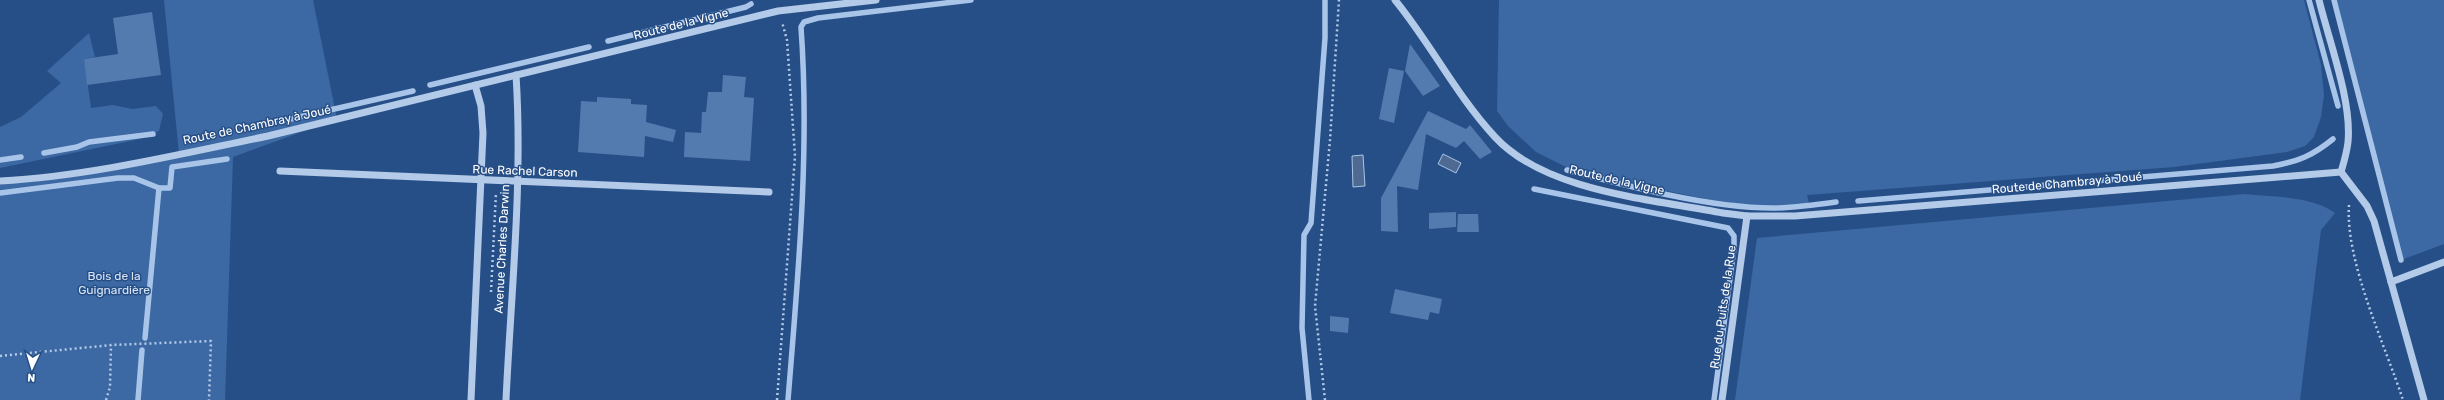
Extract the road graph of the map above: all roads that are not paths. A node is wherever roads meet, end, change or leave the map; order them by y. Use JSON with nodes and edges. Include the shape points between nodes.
{"nodes":[{"id":1,"x":876,"y":0,"type":"edge"},
{"id":2,"x":1395,"y":0,"type":"edge"},
{"id":3,"x":2319,"y":0,"type":"edge"},
{"id":4,"x":516,"y":75,"type":"junction"},
{"id":5,"x":476,"y":85,"type":"junction"},
{"id":6,"x":280,"y":171,"type":"dead end"},
{"id":7,"x":2341,"y":172,"type":"junction"},
{"id":8,"x":482,"y":180,"type":"junction"},
{"id":9,"x":0,"y":181,"type":"edge"},
{"id":10,"x":517,"y":181,"type":"junction"},
{"id":11,"x":769,"y":192,"type":"dead end"},
{"id":12,"x":1747,"y":216,"type":"junction"},
{"id":13,"x":1795,"y":216,"type":"joint"},
{"id":14,"x":2444,"y":262,"type":"edge"},
{"id":15,"x":2391,"y":282,"type":"junction"},
{"id":16,"x":471,"y":400,"type":"edge"},
{"id":17,"x":506,"y":400,"type":"edge"},
{"id":18,"x":1722,"y":400,"type":"edge"},
{"id":19,"x":2424,"y":400,"type":"edge"}],
"edges":[{"from":1,"to":4,"type":"street","name":"Route de la Vigne","via":[[778,11]]},
{"from":2,"to":12,"type":"street","name":"Route de la Vigne","via":[[1473,111],[1496,138],[1532,166],[1600,189]]},
{"from":3,"to":7,"type":"street","via":[[2346,102],[2349,141]]},
{"from":4,"to":5,"type":"street","name":"Route de Chambray à Joué"},
{"from":4,"to":10,"type":"street","name":"Avenue Charles Darwin"},
{"from":5,"to":8,"type":"street","name":"Avenue Charles Darwin","via":[[483,133]]},
{"from":5,"to":9,"type":"street","name":"Route de Chambray à Joué","via":[[199,150],[53,176]]},
{"from":6,"to":8,"type":"street","name":"Rue Rachel Carson"},
{"from":7,"to":13,"type":"street","name":"Route de Chambray à Joué"},
{"from":7,"to":15,"type":"street","via":[[2367,206],[2374,221]]},
{"from":8,"to":10,"type":"street","name":"Rue Rachel Carson"},
{"from":8,"to":16,"type":"street","name":"Avenue Charles Darwin"},
{"from":10,"to":11,"type":"street","name":"Rue Rachel Carson"},
{"from":10,"to":17,"type":"street","name":"Avenue Charles Darwin"},
{"from":12,"to":13,"type":"street","name":"Route de la Vigne"},
{"from":12,"to":18,"type":"street","name":"Rue du Puits de la Rue"},
{"from":14,"to":15,"type":"street"},
{"from":15,"to":19,"type":"street"}]}
